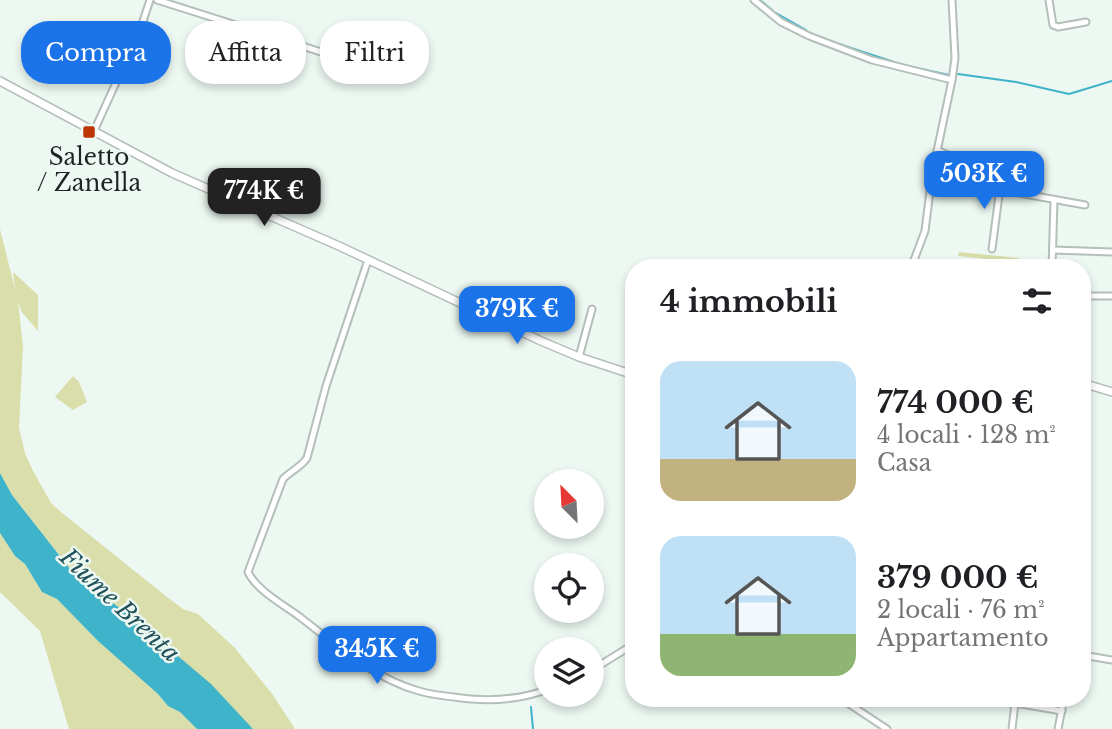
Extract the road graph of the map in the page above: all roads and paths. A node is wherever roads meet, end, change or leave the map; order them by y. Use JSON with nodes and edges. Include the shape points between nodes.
{"nodes":[{"id":1,"x":150,"y":0,"type":"edge"},
{"id":2,"x":157,"y":0,"type":"edge"},
{"id":3,"x":754,"y":0,"type":"edge"},
{"id":4,"x":952,"y":0,"type":"edge"},
{"id":5,"x":1049,"y":0,"type":"edge"},
{"id":6,"x":1086,"y":22,"type":"dead end"},
{"id":7,"x":320,"y":52,"type":"edge"},
{"id":8,"x":953,"y":80,"type":"junction"},
{"id":9,"x":0,"y":81,"type":"edge"},
{"id":10,"x":94,"y":131,"type":"junction"},
{"id":11,"x":937,"y":150,"type":"junction"},
{"id":12,"x":1003,"y":186,"type":"junction"},
{"id":13,"x":1054,"y":200,"type":"junction"},
{"id":14,"x":1085,"y":205,"type":"dead end"},
{"id":15,"x":992,"y":249,"type":"dead end"},
{"id":16,"x":1053,"y":250,"type":"junction"},
{"id":17,"x":1112,"y":252,"type":"edge"},
{"id":18,"x":914,"y":259,"type":"edge"},
{"id":19,"x":1052,"y":259,"type":"edge"},
{"id":20,"x":368,"y":260,"type":"junction"},
{"id":21,"x":1091,"y":296,"type":"edge"},
{"id":22,"x":1112,"y":296,"type":"edge"},
{"id":23,"x":592,"y":309,"type":"dead end"},
{"id":24,"x":579,"y":357,"type":"junction"},
{"id":25,"x":625,"y":372,"type":"edge"},
{"id":26,"x":1091,"y":386,"type":"edge"},
{"id":27,"x":1112,"y":392,"type":"edge"},
{"id":28,"x":625,"y":650,"type":"edge"},
{"id":29,"x":1091,"y":656,"type":"edge"},
{"id":30,"x":1112,"y":660,"type":"edge"},
{"id":31,"x":604,"y":663,"type":"edge"},
{"id":32,"x":534,"y":694,"type":"edge"},
{"id":33,"x":854,"y":707,"type":"edge"},
{"id":34,"x":1015,"y":707,"type":"edge"},
{"id":35,"x":1038,"y":707,"type":"edge"},
{"id":36,"x":1063,"y":707,"type":"edge"},
{"id":37,"x":1062,"y":711,"type":"junction"},
{"id":38,"x":887,"y":729,"type":"edge"},
{"id":39,"x":1012,"y":729,"type":"edge"},
{"id":40,"x":1058,"y":729,"type":"edge"}],
"edges":[{"from":1,"to":10,"type":"street"},
{"from":2,"to":7,"type":"street"},
{"from":3,"to":8,"type":"street","via":[[808,36],[872,60]]},
{"from":4,"to":8,"type":"street"},
{"from":5,"to":6,"type":"street","via":[[1053,25]]},
{"from":8,"to":11,"type":"street"},
{"from":9,"to":10,"type":"main road"},
{"from":10,"to":20,"type":"main road","via":[[172,173]]},
{"from":11,"to":12,"type":"street"},
{"from":11,"to":18,"type":"street","via":[[925,231]]},
{"from":12,"to":13,"type":"street"},
{"from":12,"to":15,"type":"street"},
{"from":13,"to":14,"type":"street"},
{"from":13,"to":16,"type":"street"},
{"from":16,"to":17,"type":"street"},
{"from":16,"to":19,"type":"street"},
{"from":20,"to":24,"type":"main road"},
{"from":20,"to":32,"type":"street","via":[[307,458],[283,479],[248,572],[345,651],[417,691],[494,700]]},
{"from":21,"to":22,"type":"street"},
{"from":23,"to":24,"type":"street"},
{"from":24,"to":25,"type":"main road"},
{"from":26,"to":27,"type":"main road"},
{"from":28,"to":31,"type":"street"},
{"from":29,"to":30,"type":"street"},
{"from":33,"to":38,"type":"street"},
{"from":34,"to":39,"type":"street"},
{"from":35,"to":37,"type":"street"},
{"from":36,"to":37,"type":"street"},
{"from":37,"to":40,"type":"street"}]}
